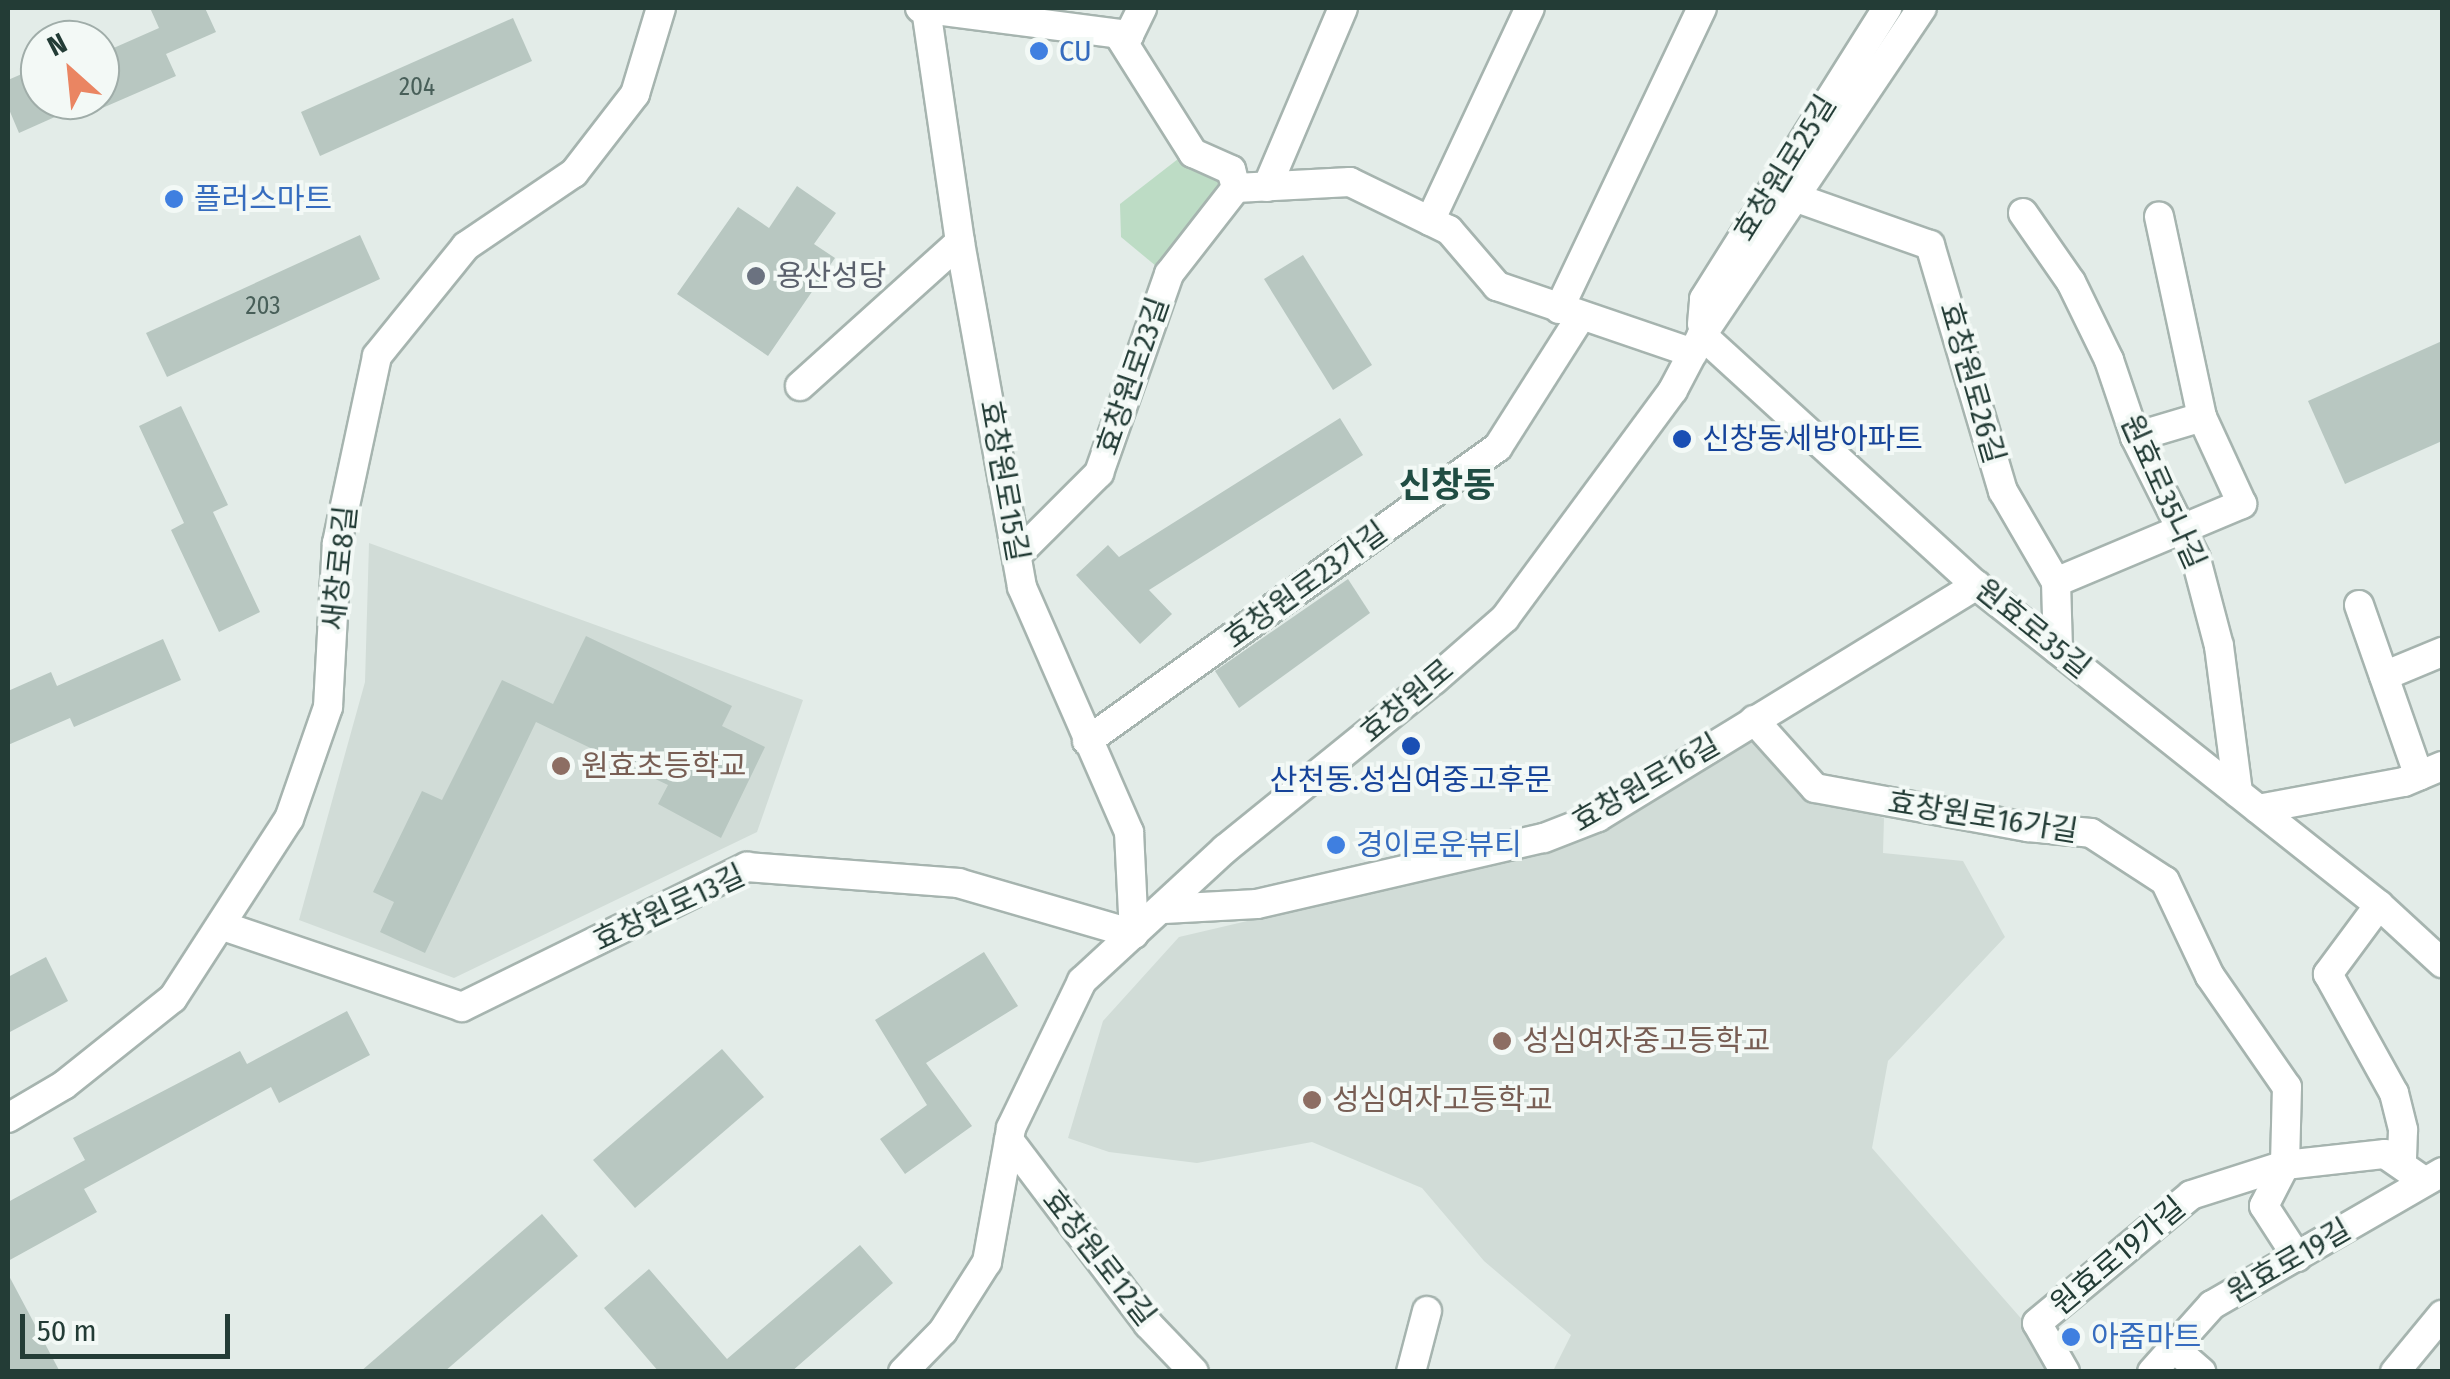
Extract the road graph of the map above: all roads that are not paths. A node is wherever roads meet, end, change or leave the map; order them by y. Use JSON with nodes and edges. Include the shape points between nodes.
{"nodes":[{"id":1,"x":661,"y":8,"type":"edge"},
{"id":2,"x":1142,"y":8,"type":"edge"},
{"id":3,"x":1342,"y":8,"type":"edge"},
{"id":4,"x":1530,"y":8,"type":"edge"},
{"id":5,"x":1702,"y":8,"type":"edge"},
{"id":6,"x":1922,"y":8,"type":"edge"},
{"id":7,"x":923,"y":9,"type":"edge"},
{"id":8,"x":1875,"y":11,"type":"edge"},
{"id":9,"x":1118,"y":34,"type":"junction"},
{"id":10,"x":1268,"y":186,"type":"junction"},
{"id":11,"x":1236,"y":188,"type":"junction"},
{"id":12,"x":1796,"y":198,"type":"junction"},
{"id":13,"x":2023,"y":213,"type":"dead end"},
{"id":14,"x":2159,"y":217,"type":"dead end"},
{"id":15,"x":1430,"y":221,"type":"junction"},
{"id":16,"x":960,"y":242,"type":"junction"},
{"id":17,"x":1570,"y":314,"type":"junction"},
{"id":18,"x":1697,"y":344,"type":"junction"},
{"id":19,"x":800,"y":386,"type":"dead end"},
{"id":20,"x":2202,"y":417,"type":"junction"},
{"id":21,"x":2135,"y":437,"type":"junction"},
{"id":22,"x":2183,"y":529,"type":"junction"},
{"id":23,"x":1018,"y":554,"type":"junction"},
{"id":24,"x":2056,"y":582,"type":"junction"},
{"id":25,"x":1976,"y":585,"type":"junction"},
{"id":26,"x":2359,"y":605,"type":"dead end"},
{"id":27,"x":2058,"y":650,"type":"junction"},
{"id":28,"x":2442,"y":652,"type":"edge"},
{"id":29,"x":2384,"y":676,"type":"junction"},
{"id":30,"x":1754,"y":720,"type":"junction"},
{"id":31,"x":1087,"y":742,"type":"junction"},
{"id":32,"x":2431,"y":771,"type":"edge"},
{"id":33,"x":2248,"y":801,"type":"junction"},
{"id":34,"x":2379,"y":905,"type":"junction"},
{"id":35,"x":1164,"y":909,"type":"junction"},
{"id":36,"x":223,"y":926,"type":"junction"},
{"id":37,"x":1134,"y":934,"type":"junction"},
{"id":38,"x":2442,"y":964,"type":"edge"},
{"id":39,"x":8,"y":1118,"type":"edge"},
{"id":40,"x":1009,"y":1140,"type":"junction"},
{"id":41,"x":2285,"y":1165,"type":"junction"},
{"id":42,"x":2423,"y":1172,"type":"edge"},
{"id":43,"x":2297,"y":1257,"type":"junction"},
{"id":44,"x":1427,"y":1311,"type":"dead end"},
{"id":45,"x":2442,"y":1315,"type":"edge"},
{"id":46,"x":2175,"y":1349,"type":"junction"},
{"id":47,"x":902,"y":1372,"type":"edge"},
{"id":48,"x":1194,"y":1372,"type":"edge"},
{"id":49,"x":1411,"y":1372,"type":"edge"},
{"id":50,"x":2065,"y":1372,"type":"edge"},
{"id":51,"x":2152,"y":1372,"type":"edge"},
{"id":52,"x":2201,"y":1372,"type":"edge"},
{"id":53,"x":2395,"y":1372,"type":"edge"}],
"edges":[{"from":1,"to":36,"type":"street","name":"새창로8길","via":[[635,94],[574,174],[466,246],[377,356],[337,542],[328,707],[290,819]]},
{"from":2,"to":9,"type":"street","via":[[1130,35]]},
{"from":3,"to":10,"type":"street"},
{"from":4,"to":15,"type":"street"},
{"from":5,"to":17,"type":"street"},
{"from":6,"to":12,"type":"street","name":"효창원로"},
{"from":7,"to":9,"type":"street"},
{"from":7,"to":16,"type":"street","name":"효창원로15길"},
{"from":8,"to":18,"type":"street","name":"효창원로25길","via":[[1704,298]]},
{"from":9,"to":11,"type":"street","via":[[1193,152],[1231,170]]},
{"from":10,"to":11,"type":"street"},
{"from":10,"to":15,"type":"street","via":[[1350,182]]},
{"from":11,"to":23,"type":"street","name":"효창원로23길","via":[[1169,274],[1099,473]]},
{"from":12,"to":18,"type":"street","name":"효창원로"},
{"from":12,"to":24,"type":"street","name":"효창원로26길","via":[[1930,245],[2003,490]]},
{"from":13,"to":21,"type":"street","name":"원효로35나길","via":[[2079,298]]},
{"from":14,"to":20,"type":"street"},
{"from":15,"to":17,"type":"street","via":[[1450,230],[1497,286]]},
{"from":16,"to":19,"type":"street"},
{"from":16,"to":23,"type":"street","name":"효창원로15길"},
{"from":17,"to":18,"type":"street"},
{"from":17,"to":31,"type":"street","name":"효창원로23가길","via":[[1498,447]]},
{"from":18,"to":25,"type":"street","name":"원효로35길"},
{"from":18,"to":35,"type":"street","name":"효창원로","via":[[1673,390],[1504,618],[1225,849]]},
{"from":20,"to":21,"type":"street"},
{"from":20,"to":22,"type":"street","via":[[2242,504]]},
{"from":21,"to":22,"type":"street","name":"원효로35나길"},
{"from":22,"to":24,"type":"street"},
{"from":22,"to":33,"type":"street","name":"원효로35나길","via":[[2218,646]]},
{"from":23,"to":31,"type":"street","name":"효창원로15길","via":[[1022,587]]},
{"from":24,"to":27,"type":"street","name":"효창원로26길"},
{"from":25,"to":27,"type":"street","name":"원효로35길"},
{"from":25,"to":30,"type":"street","name":"효창원로16길"},
{"from":26,"to":29,"type":"street"},
{"from":27,"to":33,"type":"street","name":"원효로35길"},
{"from":28,"to":29,"type":"street"},
{"from":29,"to":32,"type":"street"},
{"from":30,"to":35,"type":"street","name":"효창원로16길","via":[[1598,817],[1544,838],[1257,904]]},
{"from":30,"to":41,"type":"street","name":"효창원로16가길","via":[[1815,788],[2091,834],[2164,880],[2210,976],[2287,1087]]},
{"from":31,"to":37,"type":"street","name":"효창원로15길","via":[[1129,832]]},
{"from":32,"to":33,"type":"street"},
{"from":33,"to":34,"type":"street","name":"원효로35길"},
{"from":34,"to":38,"type":"street","name":"원효로35길"},
{"from":34,"to":42,"type":"street","via":[[2328,974],[2394,1093]]},
{"from":35,"to":37,"type":"street","name":"효창원로"},
{"from":36,"to":37,"type":"street","name":"효창원로13길","via":[[462,1007],[748,867],[958,883]]},
{"from":36,"to":39,"type":"street","name":"새창로8길","via":[[174,998],[64,1085]]},
{"from":37,"to":40,"type":"street","name":"효창원로","via":[[1082,981]]},
{"from":40,"to":47,"type":"street","name":"효창원로","via":[[987,1262],[943,1330]]},
{"from":40,"to":48,"type":"street","name":"효창원로12길","via":[[1148,1324]]},
{"from":41,"to":42,"type":"street","name":"원효로19가길","via":[[2385,1154]]},
{"from":41,"to":43,"type":"street","name":"효창원로16가길","via":[[2264,1206]]},
{"from":41,"to":50,"type":"street","name":"원효로19가길","via":[[2191,1194],[2037,1322]]},
{"from":42,"to":43,"type":"street","name":"원효로19길"},
{"from":43,"to":46,"type":"street","name":"원효로19길","via":[[2212,1305]]},
{"from":44,"to":49,"type":"street"},
{"from":45,"to":53,"type":"street"},
{"from":46,"to":51,"type":"street","name":"원효로19길"},
{"from":46,"to":52,"type":"street"}]}
